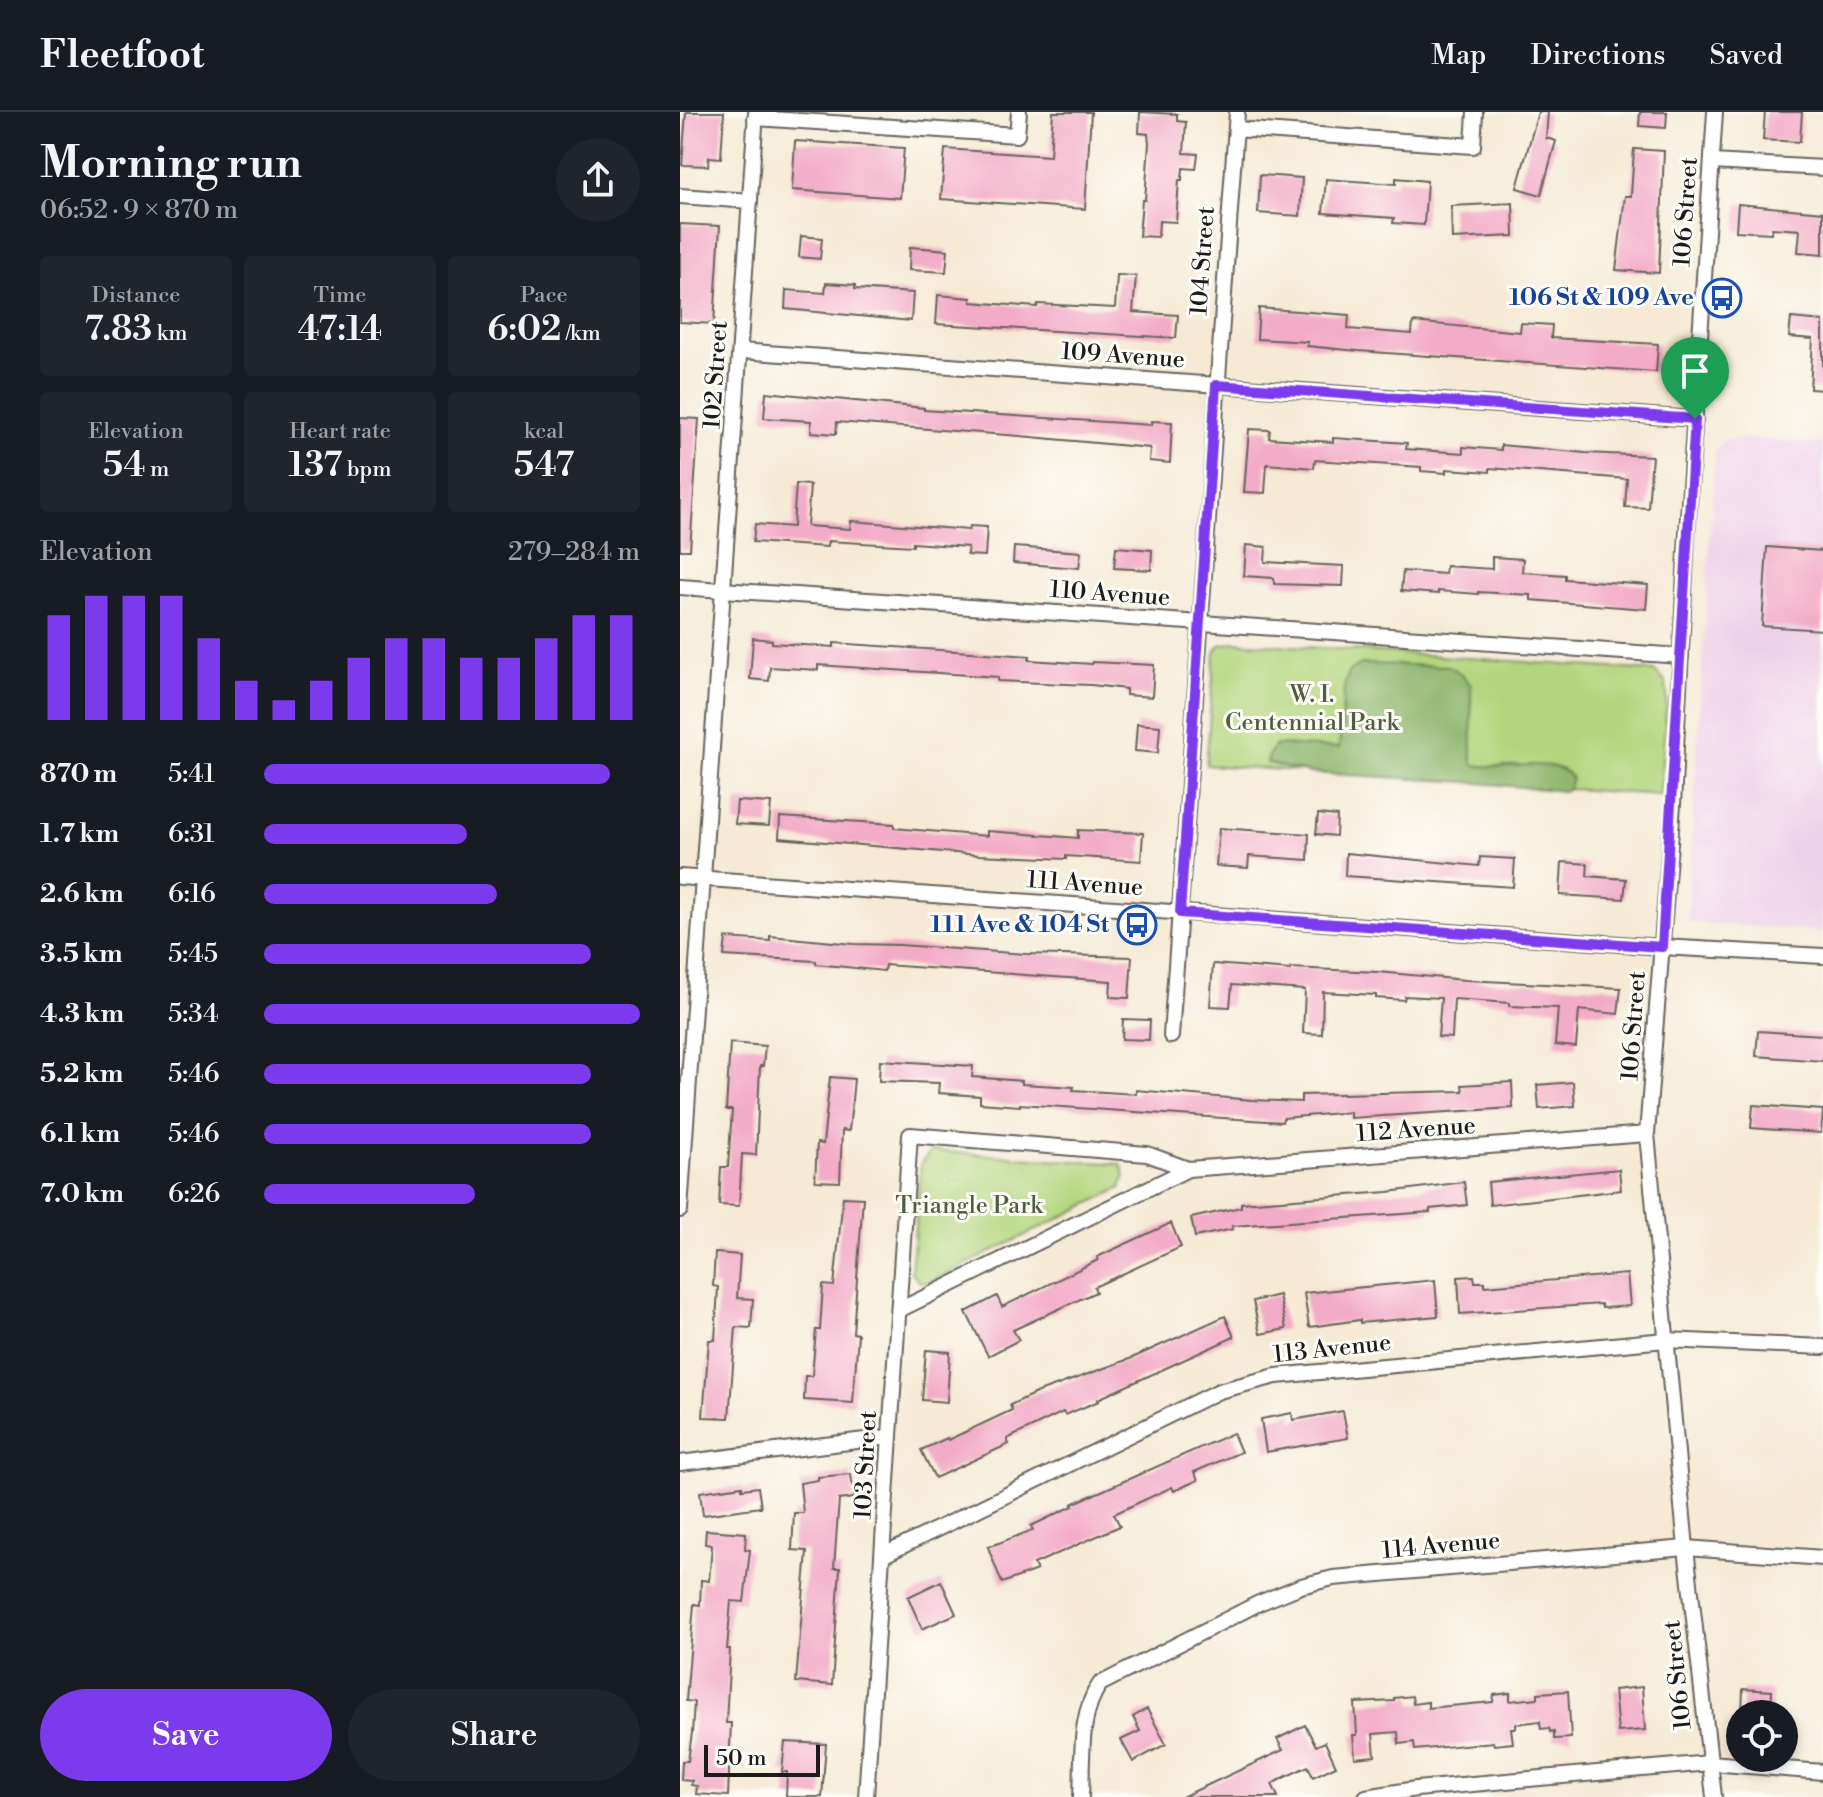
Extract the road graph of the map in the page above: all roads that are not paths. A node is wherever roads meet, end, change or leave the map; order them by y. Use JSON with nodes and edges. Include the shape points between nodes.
{"nodes":[{"id":1,"x":1019,"y":112,"type":"edge"},
{"id":2,"x":1237,"y":112,"type":"edge"},
{"id":3,"x":1475,"y":112,"type":"edge"},
{"id":4,"x":1715,"y":112,"type":"edge"},
{"id":5,"x":756,"y":115,"type":"edge"},
{"id":6,"x":1236,"y":129,"type":"junction"},
{"id":7,"x":1712,"y":162,"type":"junction"},
{"id":8,"x":1823,"y":168,"type":"edge"},
{"id":9,"x":680,"y":196,"type":"edge"},
{"id":10,"x":750,"y":201,"type":"junction"},
{"id":11,"x":740,"y":351,"type":"junction"},
{"id":12,"x":1216,"y":385,"type":"junction"},
{"id":13,"x":1695,"y":419,"type":"junction"},
{"id":14,"x":680,"y":587,"type":"edge"},
{"id":15,"x":724,"y":590,"type":"junction"},
{"id":16,"x":1199,"y":622,"type":"junction"},
{"id":17,"x":1681,"y":656,"type":"junction"},
{"id":18,"x":680,"y":877,"type":"edge"},
{"id":19,"x":703,"y":879,"type":"junction"},
{"id":20,"x":1180,"y":913,"type":"junction"},
{"id":21,"x":1662,"y":947,"type":"junction"},
{"id":22,"x":1823,"y":956,"type":"edge"},
{"id":23,"x":1171,"y":1036,"type":"dead end"},
{"id":24,"x":1647,"y":1134,"type":"junction"},
{"id":25,"x":910,"y":1135,"type":"joint"},
{"id":26,"x":681,"y":1169,"type":"edge"},
{"id":27,"x":1188,"y":1169,"type":"junction"},
{"id":28,"x":680,"y":1210,"type":"edge"},
{"id":29,"x":899,"y":1310,"type":"junction"},
{"id":30,"x":1666,"y":1340,"type":"junction"},
{"id":31,"x":1823,"y":1347,"type":"edge"},
{"id":32,"x":889,"y":1437,"type":"junction"},
{"id":33,"x":680,"y":1463,"type":"edge"},
{"id":34,"x":1686,"y":1548,"type":"junction"},
{"id":35,"x":884,"y":1555,"type":"junction"},
{"id":36,"x":1823,"y":1558,"type":"edge"},
{"id":37,"x":1710,"y":1763,"type":"junction"},
{"id":38,"x":1823,"y":1772,"type":"edge"},
{"id":39,"x":866,"y":1797,"type":"edge"},
{"id":40,"x":1081,"y":1797,"type":"edge"},
{"id":41,"x":1366,"y":1797,"type":"edge"},
{"id":42,"x":1714,"y":1797,"type":"edge"}],
"edges":[{"from":1,"to":5,"type":"street","name":"102 Street","via":[[1017,135]]},
{"from":2,"to":6,"type":"street","name":"104 Street"},
{"from":3,"to":6,"type":"street","via":[[1473,146]]},
{"from":4,"to":7,"type":"street","name":"106 Street"},
{"from":5,"to":10,"type":"street","name":"102 Street"},
{"from":6,"to":12,"type":"street","name":"104 Street"},
{"from":7,"to":8,"type":"street"},
{"from":7,"to":13,"type":"street","name":"106 Street"},
{"from":9,"to":10,"type":"street"},
{"from":10,"to":11,"type":"street","name":"102 Street"},
{"from":11,"to":12,"type":"street","name":"109 Avenue"},
{"from":11,"to":15,"type":"street","name":"102 Street"},
{"from":12,"to":13,"type":"street","name":"109 Avenue"},
{"from":12,"to":16,"type":"street","name":"104 Street"},
{"from":13,"to":17,"type":"street","name":"106 Street"},
{"from":14,"to":15,"type":"street","name":"110 Avenue"},
{"from":15,"to":16,"type":"street","name":"110 Avenue"},
{"from":15,"to":19,"type":"street","name":"102 Street"},
{"from":16,"to":17,"type":"street","name":"110 Avenue"},
{"from":16,"to":20,"type":"street","name":"104 Street"},
{"from":17,"to":21,"type":"street","name":"106 Street"},
{"from":18,"to":19,"type":"street","name":"111 Avenue"},
{"from":19,"to":20,"type":"street","name":"111 Avenue"},
{"from":19,"to":26,"type":"street","name":"102 Street"},
{"from":20,"to":21,"type":"street","name":"111 Avenue"},
{"from":20,"to":23,"type":"street","name":"104 Street"},
{"from":21,"to":22,"type":"street","name":"111 Avenue"},
{"from":21,"to":24,"type":"street","name":"106 Street"},
{"from":24,"to":27,"type":"street","name":"112 Avenue"},
{"from":24,"to":30,"type":"street","name":"106 Street"},
{"from":25,"to":27,"type":"street","name":"112 Avenue","via":[[1147,1154]]},
{"from":25,"to":29,"type":"street","name":"103 Street"},
{"from":26,"to":28,"type":"street","name":"102 Street"},
{"from":27,"to":29,"type":"street","name":"112 Avenue"},
{"from":29,"to":32,"type":"street","name":"103 Street"},
{"from":30,"to":31,"type":"street","name":"113 Avenue"},
{"from":30,"to":34,"type":"street","name":"106 Street"},
{"from":30,"to":35,"type":"street","name":"113 Avenue","via":[[1315,1371],[1247,1382]]},
{"from":32,"to":33,"type":"street"},
{"from":32,"to":35,"type":"street","name":"103 Street"},
{"from":34,"to":36,"type":"street","name":"114 Avenue"},
{"from":34,"to":37,"type":"street","name":"106 Street"},
{"from":34,"to":40,"type":"street","name":"114 Avenue","via":[[1365,1575],[1301,1586],[1259,1603],[1100,1684],[1092,1695],[1085,1729]]},
{"from":35,"to":39,"type":"street","name":"103 Street"},
{"from":37,"to":38,"type":"street"},
{"from":37,"to":41,"type":"street"},
{"from":37,"to":42,"type":"street","name":"106 Street"}]}
